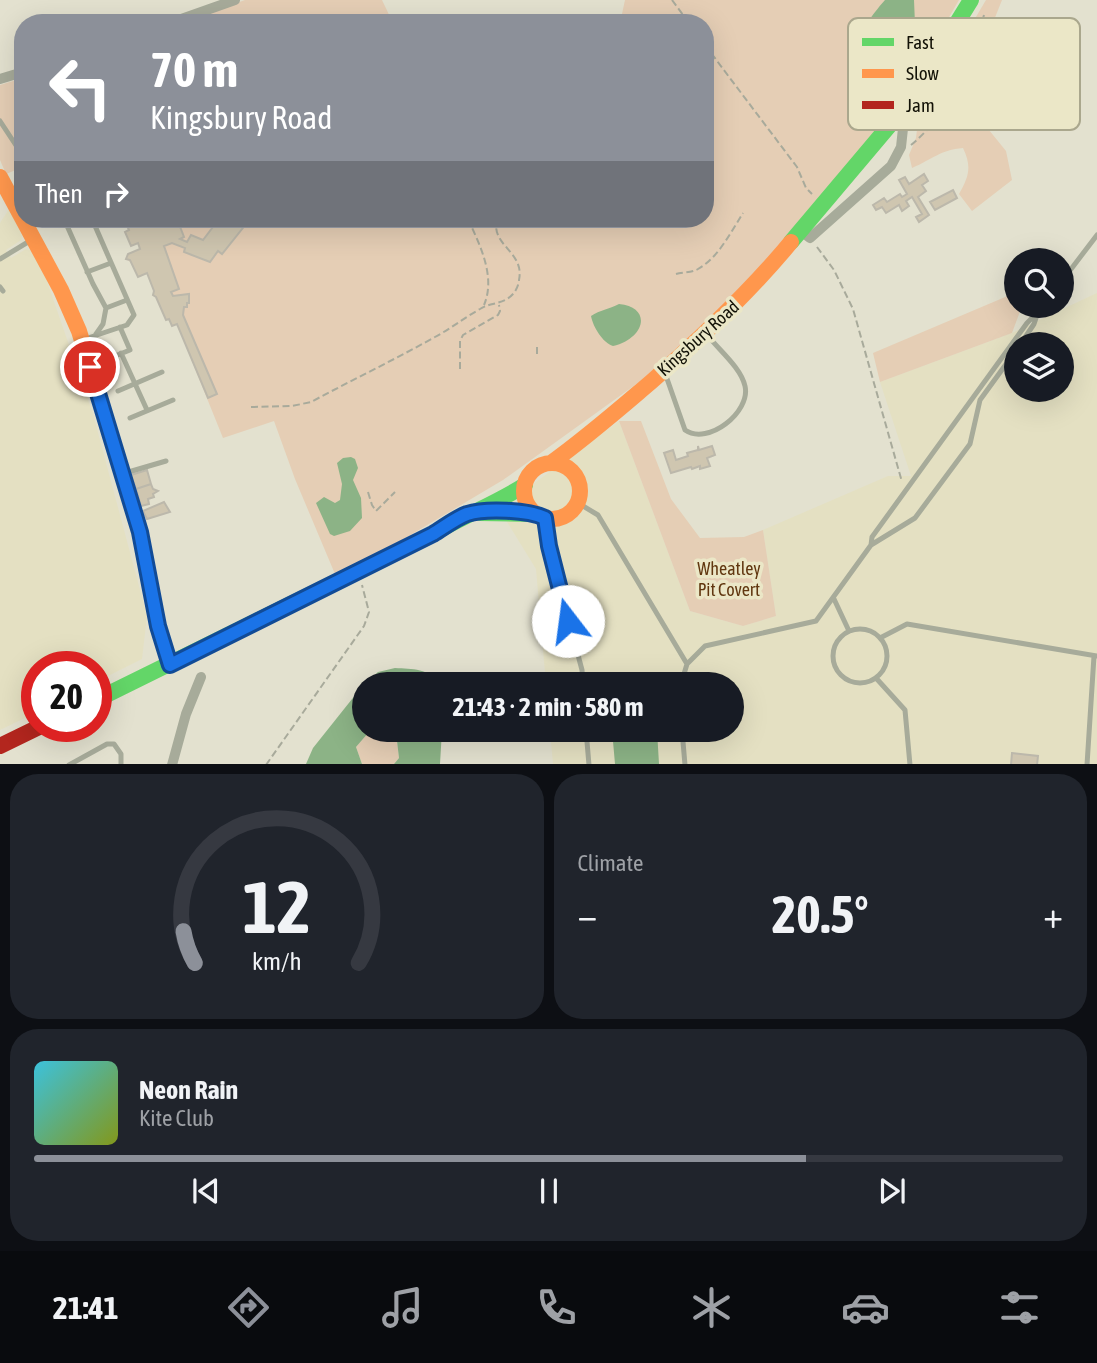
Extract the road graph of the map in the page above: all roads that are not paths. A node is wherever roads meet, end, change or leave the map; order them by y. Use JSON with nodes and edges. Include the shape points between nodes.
{"nodes":[{"id":1,"x":235,"y":0,"type":"edge"},
{"id":2,"x":971,"y":0,"type":"edge"},
{"id":3,"x":195,"y":14,"type":"edge"},
{"id":4,"x":960,"y":18,"type":"edge"},
{"id":5,"x":0,"y":121,"type":"edge"},
{"id":6,"x":886,"y":130,"type":"edge"},
{"id":7,"x":902,"y":130,"type":"edge"},
{"id":8,"x":14,"y":142,"type":"edge"},
{"id":9,"x":0,"y":177,"type":"edge"},
{"id":10,"x":14,"y":203,"type":"edge"},
{"id":11,"x":27,"y":228,"type":"edge"},
{"id":12,"x":68,"y":228,"type":"edge"},
{"id":13,"x":96,"y":228,"type":"edge"},
{"id":14,"x":806,"y":235,"type":"junction"},
{"id":15,"x":1097,"y":235,"type":"edge"},
{"id":16,"x":33,"y":239,"type":"junction"},
{"id":17,"x":0,"y":259,"type":"edge"},
{"id":18,"x":111,"y":262,"type":"junction"},
{"id":19,"x":1074,"y":265,"type":"edge"},
{"id":20,"x":88,"y":272,"type":"junction"},
{"id":21,"x":127,"y":300,"type":"junction"},
{"id":22,"x":106,"y":308,"type":"junction"},
{"id":23,"x":1033,"y":318,"type":"edge"},
{"id":24,"x":120,"y":327,"type":"junction"},
{"id":25,"x":704,"y":335,"type":"junction"},
{"id":26,"x":89,"y":337,"type":"junction"},
{"id":27,"x":121,"y":353,"type":"junction"},
{"id":28,"x":105,"y":360,"type":"dead end"},
{"id":29,"x":1004,"y":367,"type":"edge"},
{"id":30,"x":663,"y":370,"type":"junction"},
{"id":31,"x":162,"y":372,"type":"dead end"},
{"id":32,"x":135,"y":383,"type":"junction"},
{"id":33,"x":118,"y":391,"type":"dead end"},
{"id":34,"x":173,"y":400,"type":"dead end"},
{"id":35,"x":147,"y":411,"type":"junction"},
{"id":36,"x":130,"y":418,"type":"dead end"},
{"id":37,"x":586,"y":438,"type":"junction"},
{"id":38,"x":166,"y":461,"type":"dead end"},
{"id":39,"x":551,"y":463,"type":"junction"},
{"id":40,"x":122,"y":474,"type":"junction"},
{"id":41,"x":579,"y":483,"type":"junction"},
{"id":42,"x":524,"y":485,"type":"junction"},
{"id":43,"x":578,"y":503,"type":"junction"},
{"id":44,"x":467,"y":514,"type":"junction"},
{"id":45,"x":541,"y":516,"type":"junction"},
{"id":46,"x":870,"y":545,"type":"junction"},
{"id":47,"x":834,"y":599,"type":"junction"},
{"id":48,"x":849,"y":631,"type":"junction"},
{"id":49,"x":880,"y":638,"type":"junction"},
{"id":50,"x":1095,"y":656,"type":"edge"},
{"id":51,"x":687,"y":664,"type":"junction"},
{"id":52,"x":170,"y":665,"type":"junction"},
{"id":53,"x":582,"y":672,"type":"edge"},
{"id":54,"x":685,"y":672,"type":"edge"},
{"id":55,"x":201,"y":677,"type":"dead end"},
{"id":56,"x":876,"y":678,"type":"junction"},
{"id":57,"x":112,"y":692,"type":"edge"},
{"id":58,"x":21,"y":736,"type":"edge"},
{"id":59,"x":587,"y":742,"type":"edge"},
{"id":60,"x":683,"y":742,"type":"edge"},
{"id":61,"x":0,"y":746,"type":"edge"},
{"id":62,"x":71,"y":764,"type":"edge"},
{"id":63,"x":121,"y":764,"type":"edge"},
{"id":64,"x":172,"y":764,"type":"edge"},
{"id":65,"x":589,"y":764,"type":"edge"},
{"id":66,"x":684,"y":764,"type":"edge"},
{"id":67,"x":909,"y":764,"type":"edge"},
{"id":68,"x":1087,"y":764,"type":"edge"}],
"edges":[{"from":1,"to":3,"type":"street"},
{"from":2,"to":4,"type":"main road","name":"Kingsbury Road"},
{"from":5,"to":8,"type":"lane"},
{"from":6,"to":14,"type":"main road","name":"Kingsbury Road"},
{"from":7,"to":14,"type":"street","name":"Kingsbury Road","via":[[900,149],[891,166]]},
{"from":9,"to":10,"type":"main road"},
{"from":11,"to":16,"type":"main road"},
{"from":12,"to":20,"type":"lane"},
{"from":13,"to":18,"type":"lane"},
{"from":14,"to":25,"type":"main road","name":"Kingsbury Road"},
{"from":15,"to":19,"type":"lane"},
{"from":16,"to":17,"type":"lane"},
{"from":16,"to":26,"type":"main road"},
{"from":18,"to":20,"type":"lane"},
{"from":18,"to":21,"type":"lane"},
{"from":20,"to":22,"type":"lane"},
{"from":21,"to":22,"type":"lane"},
{"from":21,"to":24,"type":"lane","via":[[134,315]]},
{"from":22,"to":26,"type":"lane","via":[[103,324]]},
{"from":23,"to":46,"type":"lane"},
{"from":24,"to":26,"type":"lane"},
{"from":24,"to":27,"type":"lane","via":[[130,349]]},
{"from":25,"to":30,"type":"main road","name":"Kingsbury Road"},
{"from":25,"to":30,"type":"lane","via":[[734,367],[745,387],[742,404],[722,426],[706,433],[688,432]]},
{"from":26,"to":40,"type":"main road"},
{"from":27,"to":28,"type":"lane"},
{"from":27,"to":32,"type":"lane"},
{"from":29,"to":46,"type":"lane","via":[[980,400],[970,444],[915,518]]},
{"from":30,"to":37,"type":"main road","name":"Kingsbury Road"},
{"from":31,"to":32,"type":"lane"},
{"from":32,"to":33,"type":"lane"},
{"from":32,"to":35,"type":"lane"},
{"from":34,"to":35,"type":"lane"},
{"from":35,"to":36,"type":"lane"},
{"from":37,"to":39,"type":"main road","name":"Kingsbury Road"},
{"from":37,"to":41,"type":"main road","via":[[579,458]]},
{"from":38,"to":40,"type":"lane"},
{"from":39,"to":41,"type":"main road","via":[[566,467]]},
{"from":39,"to":42,"type":"main road","name":"Kingsbury Road","via":[[536,468]]},
{"from":40,"to":52,"type":"main road"},
{"from":41,"to":43,"type":"main road"},
{"from":42,"to":44,"type":"main road","name":"Kingsbury Road"},
{"from":42,"to":45,"type":"main road","via":[[529,506]]},
{"from":43,"to":45,"type":"main road","name":"Kingsbury Road","via":[[564,516]]},
{"from":43,"to":51,"type":"lane","via":[[598,515]]},
{"from":44,"to":45,"type":"main road","name":"Kingsbury Road"},
{"from":44,"to":52,"type":"main road","name":"Kingsbury Road"},
{"from":45,"to":53,"type":"lane"},
{"from":46,"to":47,"type":"lane"},
{"from":47,"to":48,"type":"lane"},
{"from":47,"to":51,"type":"lane","via":[[816,621],[705,646]]},
{"from":48,"to":49,"type":"lane","via":[[869,630]]},
{"from":48,"to":56,"type":"lane","via":[[833,651],[836,669],[850,681]]},
{"from":49,"to":50,"type":"lane","via":[[907,624]]},
{"from":49,"to":56,"type":"lane","via":[[887,659]]},
{"from":50,"to":68,"type":"lane"},
{"from":51,"to":54,"type":"lane"},
{"from":52,"to":57,"type":"main road","name":"Kingsbury Road"},
{"from":55,"to":64,"type":"street"},
{"from":56,"to":67,"type":"lane","via":[[905,710]]},
{"from":58,"to":61,"type":"main road"},
{"from":59,"to":65,"type":"lane"},
{"from":60,"to":66,"type":"lane"},
{"from":62,"to":63,"type":"lane","via":[[107,744],[114,744]]}]}
